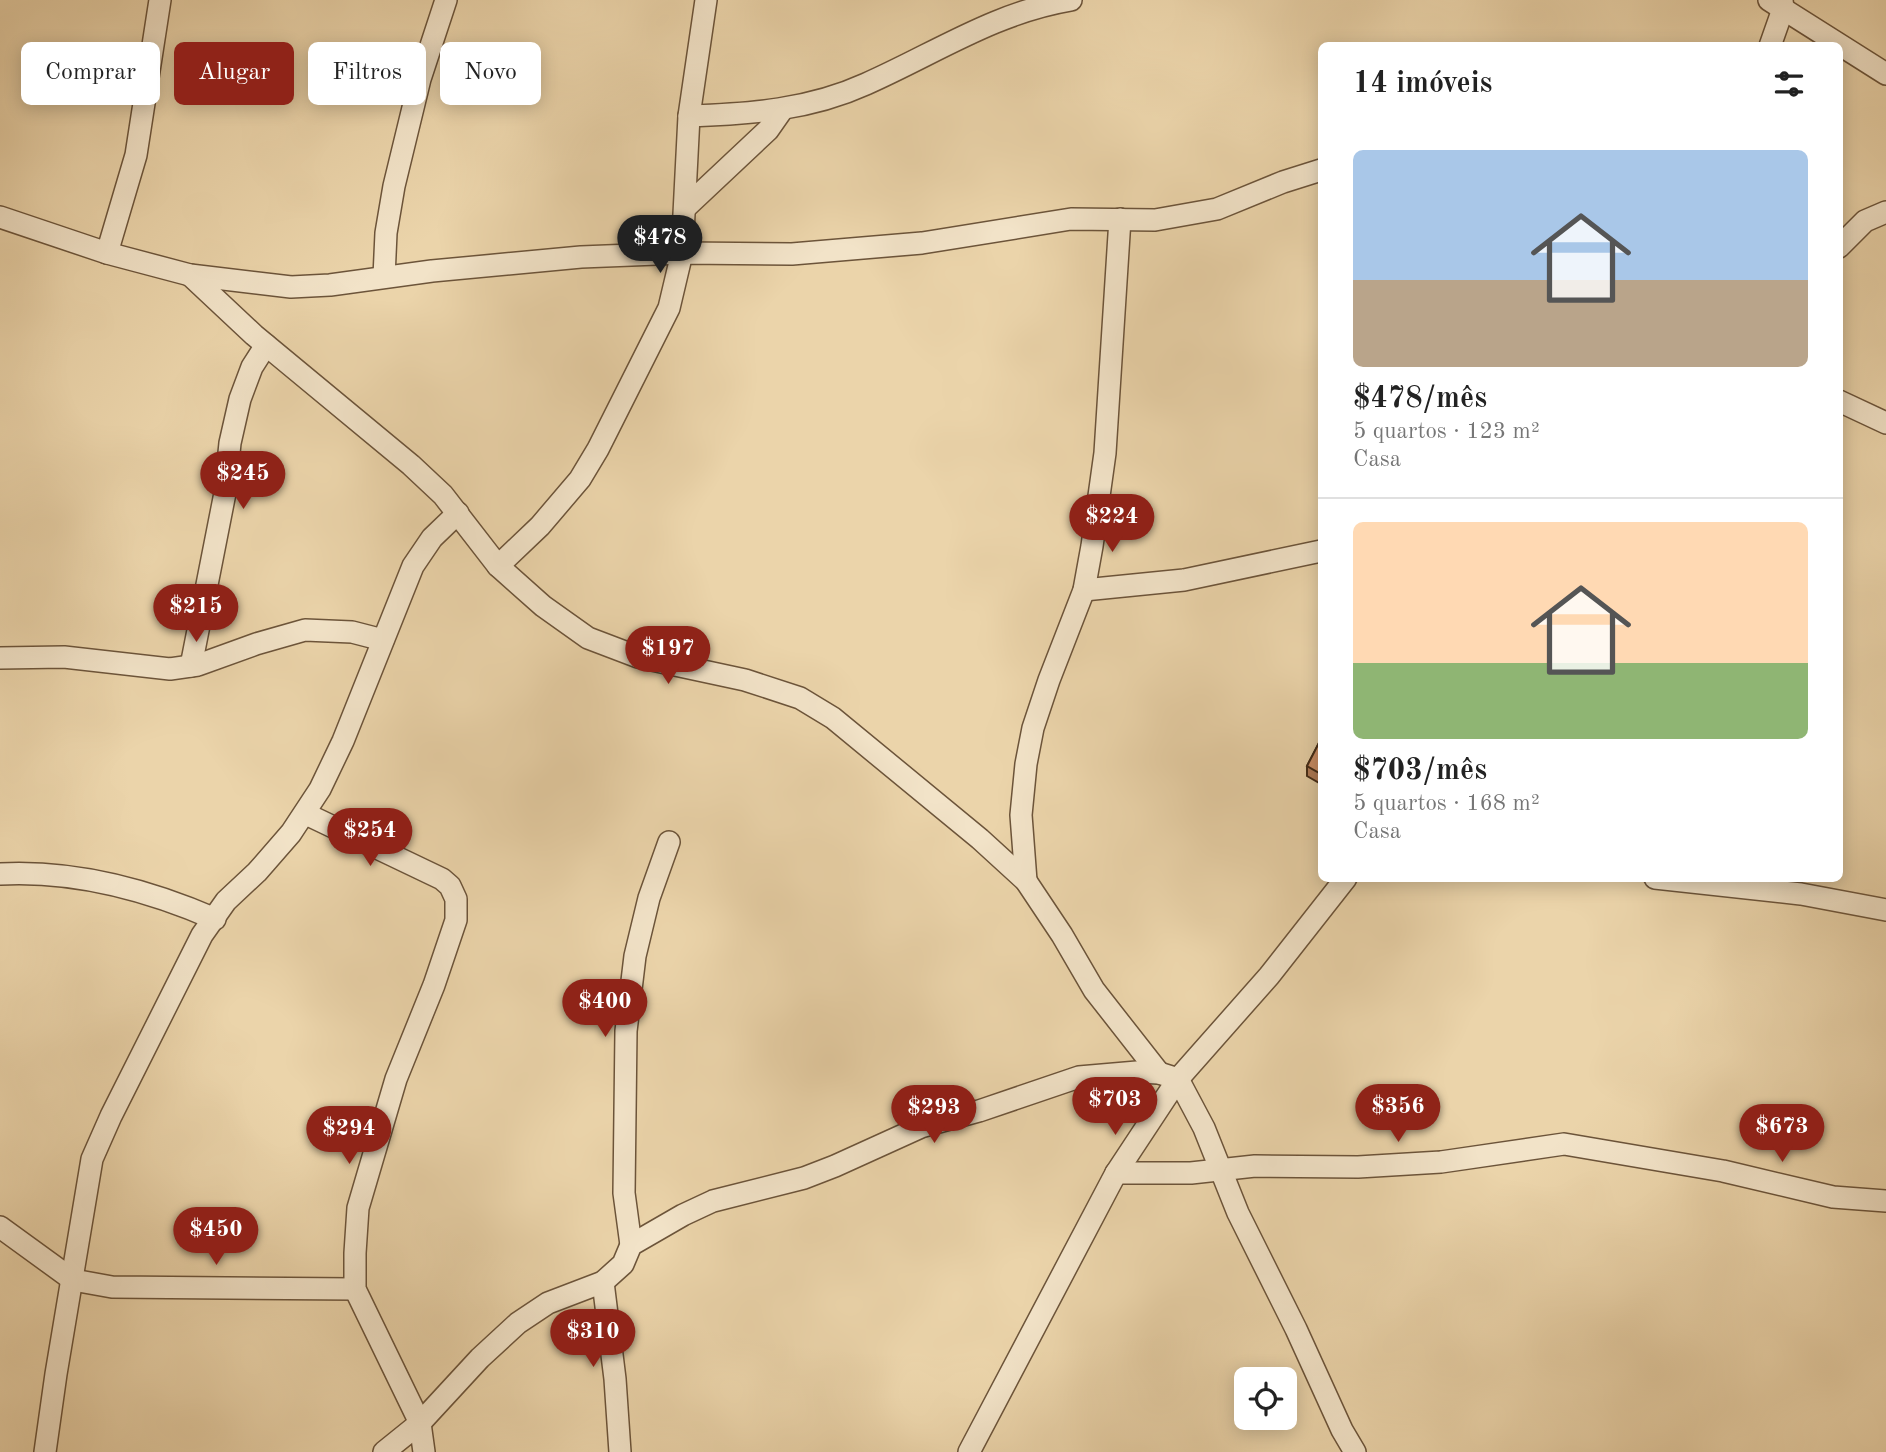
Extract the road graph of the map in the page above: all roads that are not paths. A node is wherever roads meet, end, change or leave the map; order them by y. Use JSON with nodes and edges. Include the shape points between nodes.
{"nodes":[{"id":1,"x":160,"y":0,"type":"edge"},
{"id":2,"x":446,"y":0,"type":"edge"},
{"id":3,"x":706,"y":0,"type":"edge"},
{"id":4,"x":1071,"y":0,"type":"edge"},
{"id":5,"x":1778,"y":3,"type":"edge"},
{"id":6,"x":1771,"y":42,"type":"edge"},
{"id":7,"x":1837,"y":42,"type":"edge"},
{"id":8,"x":1843,"y":46,"type":"edge"},
{"id":9,"x":1886,"y":74,"type":"edge"},
{"id":10,"x":782,"y":110,"type":"junction"},
{"id":11,"x":689,"y":117,"type":"junction"},
{"id":12,"x":1318,"y":171,"type":"edge"},
{"id":13,"x":685,"y":208,"type":"junction"},
{"id":14,"x":1886,"y":212,"type":"edge"},
{"id":15,"x":0,"y":217,"type":"edge"},
{"id":16,"x":1120,"y":219,"type":"junction"},
{"id":17,"x":1843,"y":239,"type":"edge"},
{"id":18,"x":107,"y":253,"type":"junction"},
{"id":19,"x":682,"y":253,"type":"junction"},
{"id":20,"x":190,"y":275,"type":"junction"},
{"id":21,"x":384,"y":277,"type":"junction"},
{"id":22,"x":266,"y":345,"type":"junction"},
{"id":23,"x":1843,"y":403,"type":"edge"},
{"id":24,"x":1886,"y":423,"type":"edge"},
{"id":25,"x":458,"y":513,"type":"junction"},
{"id":26,"x":1318,"y":552,"type":"edge"},
{"id":27,"x":498,"y":566,"type":"junction"},
{"id":28,"x":1084,"y":590,"type":"junction"},
{"id":29,"x":383,"y":640,"type":"junction"},
{"id":30,"x":0,"y":658,"type":"edge"},
{"id":31,"x":191,"y":666,"type":"junction"},
{"id":32,"x":306,"y":814,"type":"junction"},
{"id":33,"x":1021,"y":820,"type":"junction"},
{"id":34,"x":980,"y":839,"type":"junction"},
{"id":35,"x":669,"y":842,"type":"dead end"},
{"id":36,"x":0,"y":874,"type":"edge"},
{"id":37,"x":1026,"y":881,"type":"junction"},
{"id":38,"x":1343,"y":882,"type":"edge"},
{"id":39,"x":1692,"y":882,"type":"edge"},
{"id":40,"x":1886,"y":910,"type":"edge"},
{"id":41,"x":215,"y":919,"type":"junction"},
{"id":42,"x":1169,"y":1076,"type":"junction"},
{"id":43,"x":1219,"y":1169,"type":"junction"},
{"id":44,"x":1116,"y":1172,"type":"junction"},
{"id":45,"x":1886,"y":1201,"type":"edge"},
{"id":46,"x":0,"y":1227,"type":"edge"},
{"id":47,"x":631,"y":1245,"type":"junction"},
{"id":48,"x":73,"y":1280,"type":"junction"},
{"id":49,"x":603,"y":1282,"type":"junction"},
{"id":50,"x":355,"y":1289,"type":"junction"},
{"id":51,"x":420,"y":1423,"type":"junction"},
{"id":52,"x":45,"y":1452,"type":"edge"},
{"id":53,"x":384,"y":1452,"type":"edge"},
{"id":54,"x":425,"y":1452,"type":"edge"},
{"id":55,"x":620,"y":1452,"type":"edge"},
{"id":56,"x":969,"y":1452,"type":"edge"},
{"id":57,"x":1355,"y":1452,"type":"edge"}],
"edges":[{"from":1,"to":18,"type":"street","via":[[136,155]]},
{"from":2,"to":21,"type":"street","via":[[420,79],[394,186]]},
{"from":3,"to":11,"type":"street"},
{"from":4,"to":10,"type":"street","via":[[1000,19],[865,85]]},
{"from":5,"to":6,"type":"street"},
{"from":5,"to":7,"type":"street"},
{"from":8,"to":9,"type":"street"},
{"from":10,"to":11,"type":"street"},
{"from":10,"to":13,"type":"street","via":[[768,130]]},
{"from":11,"to":13,"type":"street"},
{"from":12,"to":16,"type":"street","via":[[1217,209],[1154,220]]},
{"from":13,"to":19,"type":"street"},
{"from":14,"to":17,"type":"street","via":[[1865,221]]},
{"from":15,"to":18,"type":"street"},
{"from":16,"to":19,"type":"street","via":[[1071,219],[922,243],[792,254]]},
{"from":16,"to":28,"type":"street","via":[[1105,453]]},
{"from":18,"to":20,"type":"street"},
{"from":19,"to":21,"type":"street","via":[[524,261]]},
{"from":19,"to":27,"type":"street","via":[[669,308],[598,449],[561,503]]},
{"from":20,"to":21,"type":"street","via":[[291,287]]},
{"from":20,"to":22,"type":"street"},
{"from":22,"to":25,"type":"street","via":[[411,465]]},
{"from":22,"to":31,"type":"street","via":[[240,399]]},
{"from":23,"to":24,"type":"street"},
{"from":25,"to":27,"type":"street"},
{"from":25,"to":29,"type":"street","via":[[432,538],[413,566]]},
{"from":26,"to":28,"type":"street","via":[[1184,580]]},
{"from":27,"to":34,"type":"street","via":[[587,638],[638,657],[746,680],[800,698],[833,718]]},
{"from":28,"to":33,"type":"street","via":[[1033,728]]},
{"from":29,"to":31,"type":"street","via":[[352,632],[305,630]]},
{"from":29,"to":32,"type":"street","via":[[343,741]]},
{"from":30,"to":31,"type":"street","via":[[64,657],[170,669]]},
{"from":32,"to":41,"type":"street"},
{"from":32,"to":50,"type":"street","via":[[442,879],[456,899],[456,920],[396,1079],[358,1208]]},
{"from":33,"to":34,"type":"street","via":[[997,836]]},
{"from":33,"to":37,"type":"street"},
{"from":34,"to":37,"type":"street"},
{"from":35,"to":47,"type":"street","via":[[635,956],[626,1031],[624,1193]]},
{"from":36,"to":41,"type":"street","via":[[58,874],[121,885]]},
{"from":37,"to":42,"type":"street","via":[[1094,990]]},
{"from":38,"to":42,"type":"street","via":[[1269,975]]},
{"from":39,"to":40,"type":"street","via":[[1801,894]]},
{"from":41,"to":48,"type":"street","via":[[202,935],[92,1159]]},
{"from":42,"to":43,"type":"street","via":[[1204,1128]]},
{"from":42,"to":44,"type":"street"},
{"from":42,"to":47,"type":"street","via":[[1079,1077],[921,1127],[804,1178],[713,1201]]},
{"from":43,"to":44,"type":"street"},
{"from":43,"to":45,"type":"street","via":[[1441,1162],[1564,1144],[1723,1171],[1833,1197]]},
{"from":43,"to":57,"type":"street"},
{"from":44,"to":56,"type":"street"},
{"from":46,"to":48,"type":"street"},
{"from":47,"to":49,"type":"street","via":[[623,1264]]},
{"from":48,"to":50,"type":"street","via":[[112,1287]]},
{"from":48,"to":52,"type":"street"},
{"from":49,"to":51,"type":"street","via":[[548,1303],[518,1323]]},
{"from":49,"to":55,"type":"street"},
{"from":50,"to":51,"type":"street"},
{"from":51,"to":53,"type":"street"},
{"from":51,"to":54,"type":"street"}]}
